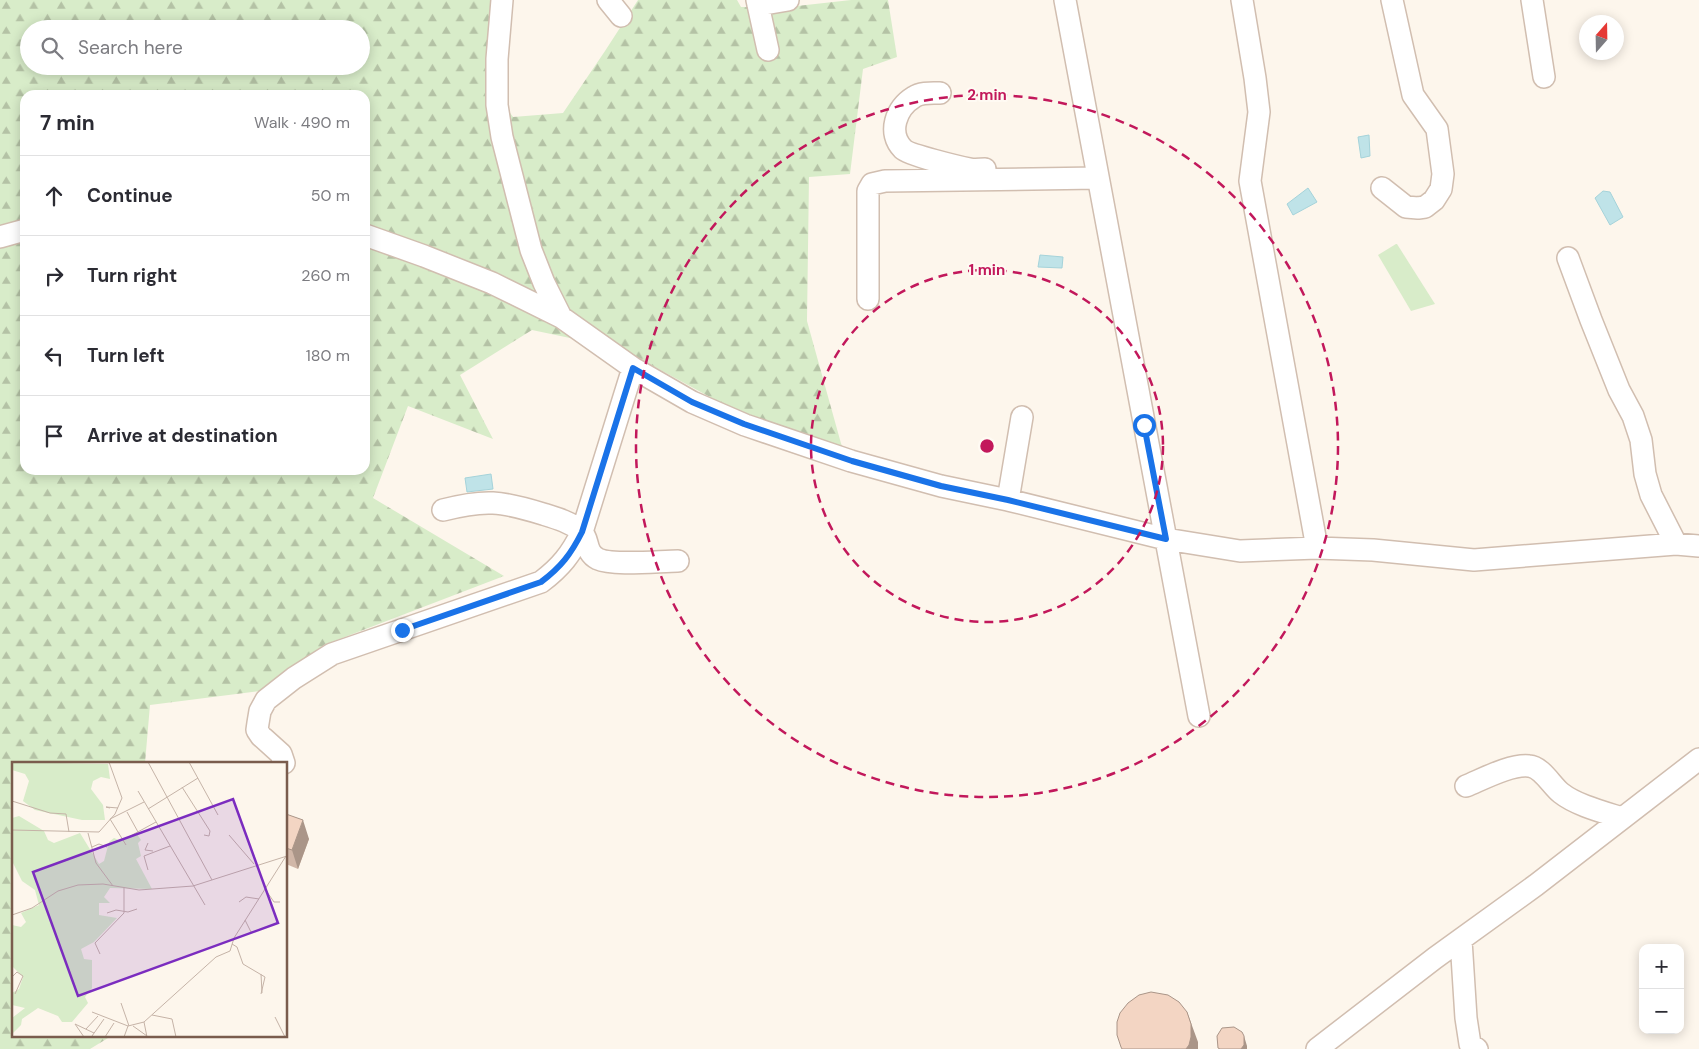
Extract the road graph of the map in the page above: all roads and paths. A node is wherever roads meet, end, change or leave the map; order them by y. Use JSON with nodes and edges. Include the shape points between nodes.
{"nodes":[{"id":1,"x":502,"y":0,"type":"edge"},
{"id":2,"x":788,"y":0,"type":"edge"},
{"id":3,"x":1065,"y":0,"type":"edge"},
{"id":4,"x":1242,"y":0,"type":"edge"},
{"id":5,"x":1392,"y":0,"type":"edge"},
{"id":6,"x":1532,"y":0,"type":"edge"},
{"id":7,"x":757,"y":2,"type":"edge"},
{"id":8,"x":768,"y":50,"type":"dead end"},
{"id":9,"x":1544,"y":77,"type":"dead end"},
{"id":10,"x":940,"y":93,"type":"dead end"},
{"id":11,"x":1097,"y":170,"type":"junction"},
{"id":12,"x":1382,"y":188,"type":"dead end"},
{"id":13,"x":20,"y":231,"type":"edge"},
{"id":14,"x":0,"y":237,"type":"edge"},
{"id":15,"x":370,"y":237,"type":"edge"},
{"id":16,"x":1568,"y":258,"type":"dead end"},
{"id":17,"x":868,"y":299,"type":"dead end"},
{"id":18,"x":561,"y":317,"type":"junction"},
{"id":19,"x":633,"y":368,"type":"junction"},
{"id":20,"x":1022,"y":417,"type":"dead end"},
{"id":21,"x":1008,"y":500,"type":"junction"},
{"id":22,"x":443,"y":510,"type":"dead end"},
{"id":23,"x":582,"y":532,"type":"junction"},
{"id":24,"x":1166,"y":539,"type":"junction"},
{"id":25,"x":1676,"y":544,"type":"junction"},
{"id":26,"x":1699,"y":546,"type":"edge"},
{"id":27,"x":1317,"y":548,"type":"junction"},
{"id":28,"x":678,"y":561,"type":"dead end"},
{"id":29,"x":1199,"y":716,"type":"dead end"},
{"id":30,"x":284,"y":762,"type":"edge"},
{"id":31,"x":1698,"y":767,"type":"edge"},
{"id":32,"x":1466,"y":786,"type":"dead end"},
{"id":33,"x":1622,"y":818,"type":"junction"},
{"id":34,"x":1461,"y":940,"type":"junction"},
{"id":35,"x":1317,"y":1049,"type":"edge"},
{"id":36,"x":1477,"y":1049,"type":"edge"}],
"edges":[{"from":1,"to":18,"type":"street","via":[[497,59],[497,105],[502,137],[530,250]]},
{"from":2,"to":7,"type":"street"},
{"from":3,"to":11,"type":"street"},
{"from":4,"to":27,"type":"street","via":[[1259,112],[1250,182]]},
{"from":5,"to":12,"type":"street","via":[[1413,95],[1437,129],[1443,174],[1441,189],[1425,207],[1406,207]]},
{"from":6,"to":9,"type":"street"},
{"from":7,"to":8,"type":"street"},
{"from":10,"to":11,"type":"street","via":[[915,96],[896,116],[897,141],[905,151],[972,169]]},
{"from":11,"to":17,"type":"street","via":[[872,184],[868,191]]},
{"from":11,"to":24,"type":"street"},
{"from":13,"to":14,"type":"street"},
{"from":15,"to":18,"type":"street","via":[[492,283]]},
{"from":16,"to":25,"type":"street","via":[[1612,373],[1633,416],[1651,495]]},
{"from":18,"to":19,"type":"street"},
{"from":19,"to":21,"type":"street","via":[[692,402],[744,424],[852,461],[941,486]]},
{"from":19,"to":23,"type":"street"},
{"from":20,"to":21,"type":"street"},
{"from":21,"to":24,"type":"street"},
{"from":22,"to":23,"type":"street","via":[[469,503],[520,506],[562,520]]},
{"from":23,"to":28,"type":"street","via":[[590,553],[600,560]]},
{"from":23,"to":30,"type":"street","via":[[571,553],[541,582],[332,654],[266,700],[260,711],[258,730],[260,736],[281,754]]},
{"from":24,"to":27,"type":"street","via":[[1240,551]]},
{"from":24,"to":29,"type":"street"},
{"from":25,"to":26,"type":"street"},
{"from":25,"to":27,"type":"street","via":[[1474,560],[1399,551]]},
{"from":31,"to":33,"type":"street"},
{"from":32,"to":33,"type":"street","via":[[1516,766],[1530,766],[1543,774],[1562,794]]},
{"from":33,"to":34,"type":"street"},
{"from":34,"to":35,"type":"street"},
{"from":34,"to":36,"type":"street","via":[[1466,1018],[1470,1044]]}]}
